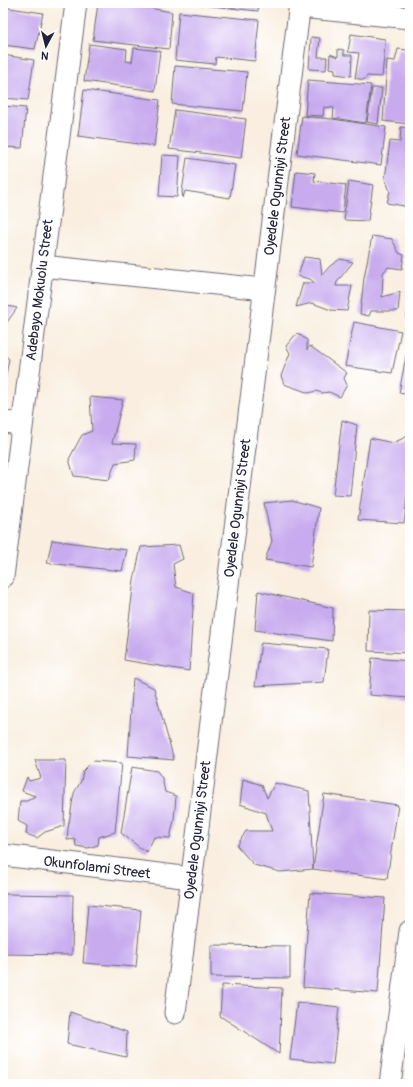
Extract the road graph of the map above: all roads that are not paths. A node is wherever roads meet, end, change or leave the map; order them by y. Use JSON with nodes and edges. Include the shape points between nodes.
{"nodes":[{"id":1,"x":76,"y":3,"type":"edge"},
{"id":2,"x":300,"y":5,"type":"edge"},
{"id":3,"x":410,"y":18,"type":"edge"},
{"id":4,"x":42,"y":266,"type":"junction"},
{"id":5,"x":264,"y":289,"type":"junction"},
{"id":6,"x":12,"y":423,"type":"edge"},
{"id":7,"x":3,"y":577,"type":"edge"},
{"id":8,"x":3,"y":855,"type":"edge"},
{"id":9,"x":191,"y":878,"type":"junction"},
{"id":10,"x":410,"y":931,"type":"edge"},
{"id":11,"x":175,"y":1013,"type":"dead end"},
{"id":12,"x":390,"y":1084,"type":"edge"}],
"edges":[{"from":1,"to":4,"type":"street","name":"Adebayo Mokuolu Street"},
{"from":2,"to":3,"type":"street"},
{"from":2,"to":5,"type":"street","name":"Oyedele Ogunniyi Street"},
{"from":4,"to":5,"type":"street"},
{"from":4,"to":6,"type":"street","name":"Adebayo Mokuolu Street"},
{"from":5,"to":9,"type":"street","name":"Oyedele Ogunniyi Street"},
{"from":6,"to":7,"type":"street","name":"Adebayo Mokuolu Street"},
{"from":8,"to":9,"type":"street","name":"Okunfolami Street"},
{"from":9,"to":11,"type":"street","name":"Oyedele Ogunniyi Street"},
{"from":10,"to":12,"type":"street"}]}
